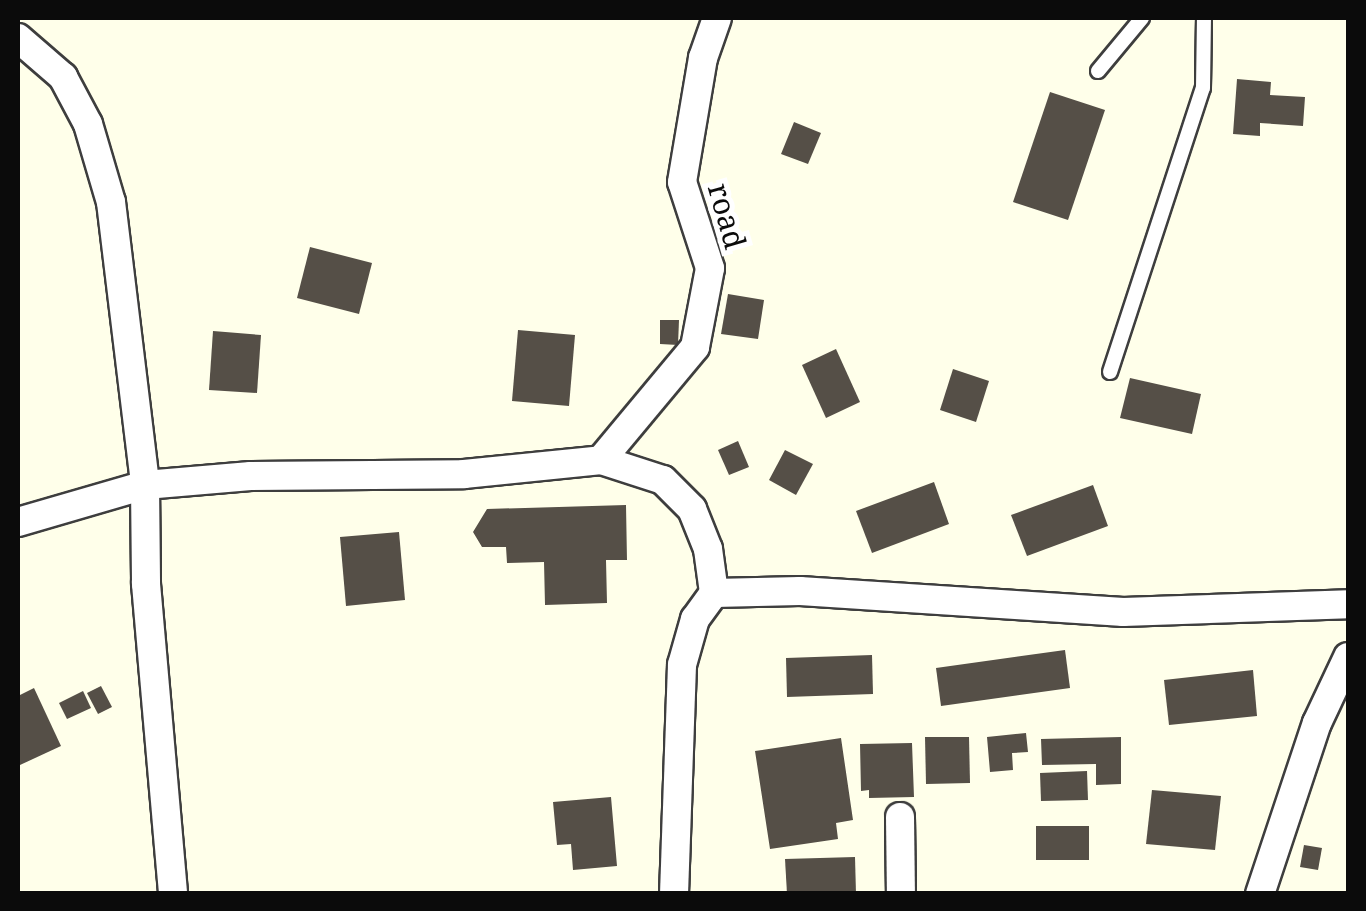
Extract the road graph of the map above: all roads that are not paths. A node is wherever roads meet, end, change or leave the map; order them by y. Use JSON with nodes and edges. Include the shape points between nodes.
{"nodes":[{"id":1,"x":717,"y":18,"type":"edge"},
{"id":2,"x":1142,"y":18,"type":"edge"},
{"id":3,"x":1204,"y":18,"type":"edge"},
{"id":4,"x":18,"y":38,"type":"edge"},
{"id":5,"x":1098,"y":70,"type":"dead end"},
{"id":6,"x":1110,"y":372,"type":"dead end"},
{"id":7,"x":602,"y":460,"type":"junction"},
{"id":8,"x":145,"y":485,"type":"junction"},
{"id":9,"x":18,"y":522,"type":"edge"},
{"id":10,"x":714,"y":593,"type":"junction"},
{"id":11,"x":1348,"y":604,"type":"edge"},
{"id":12,"x":1348,"y":657,"type":"edge"},
{"id":13,"x":900,"y":817,"type":"dead end"},
{"id":14,"x":173,"y":894,"type":"edge"},
{"id":15,"x":674,"y":894,"type":"edge"},
{"id":16,"x":901,"y":894,"type":"edge"},
{"id":17,"x":1260,"y":894,"type":"edge"}],
"edges":[{"from":1,"to":7,"type":"street","name":"road","via":[[703,58],[682,182],[710,268],[695,347]]},
{"from":2,"to":5,"type":"lane"},
{"from":3,"to":6,"type":"lane","via":[[1203,88]]},
{"from":4,"to":8,"type":"street","via":[[63,78],[101,160],[122,270]]},
{"from":7,"to":8,"type":"street","via":[[464,474],[251,476]]},
{"from":7,"to":10,"type":"street","via":[[663,480],[692,509],[708,549]]},
{"from":8,"to":9,"type":"street"},
{"from":8,"to":14,"type":"street","via":[[146,584]]},
{"from":10,"to":11,"type":"street","via":[[800,591],[1044,610],[1206,613]]},
{"from":10,"to":15,"type":"street","via":[[695,618],[682,665]]},
{"from":12,"to":17,"type":"street","via":[[1312,737]]},
{"from":13,"to":16,"type":"street"}]}
